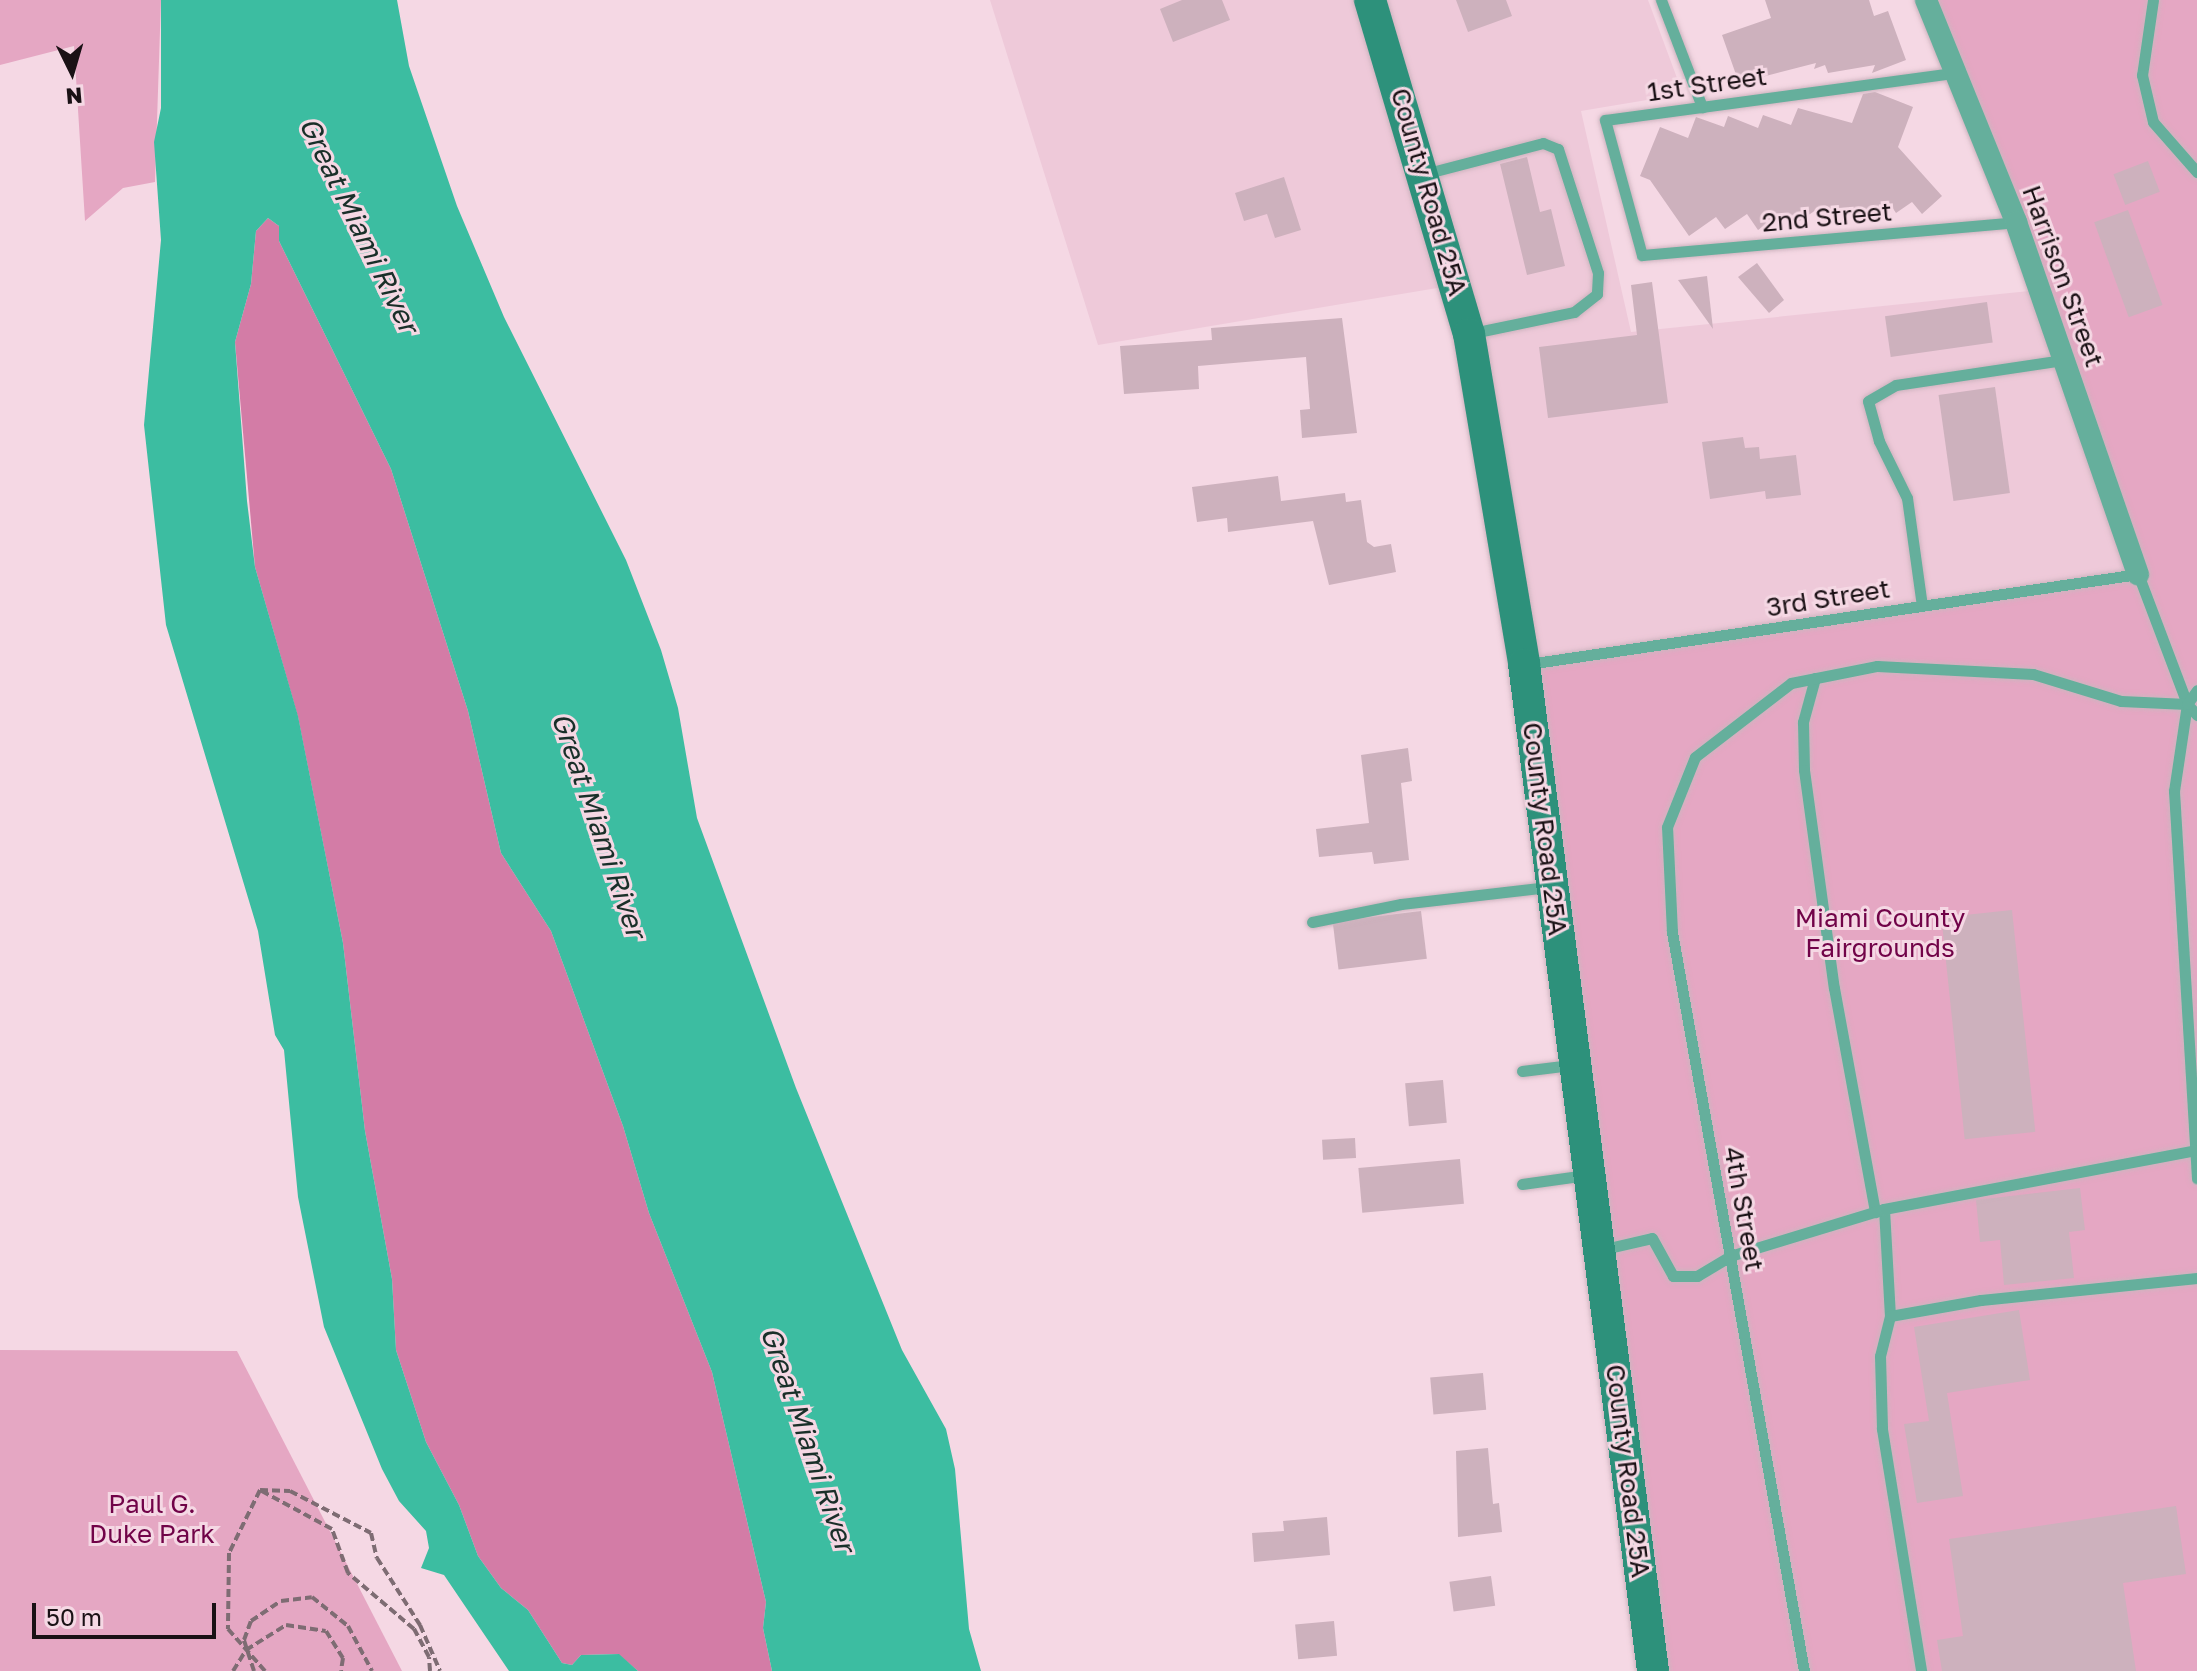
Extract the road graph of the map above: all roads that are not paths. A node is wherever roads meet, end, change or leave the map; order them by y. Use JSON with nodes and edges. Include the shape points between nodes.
{"nodes":[{"id":1,"x":1370,"y":0,"type":"edge"},
{"id":2,"x":1661,"y":0,"type":"edge"},
{"id":3,"x":1926,"y":0,"type":"edge"},
{"id":4,"x":2153,"y":0,"type":"edge"},
{"id":5,"x":1953,"y":73,"type":"junction"},
{"id":6,"x":1702,"y":107,"type":"junction"},
{"id":7,"x":2197,"y":172,"type":"edge"},
{"id":8,"x":1423,"y":174,"type":"junction"},
{"id":9,"x":2016,"y":222,"type":"junction"},
{"id":10,"x":1642,"y":255,"type":"joint"},
{"id":11,"x":1469,"y":334,"type":"junction"},
{"id":12,"x":2064,"y":360,"type":"junction"},
{"id":13,"x":2138,"y":574,"type":"junction"},
{"id":14,"x":1922,"y":606,"type":"junction"},
{"id":15,"x":1524,"y":664,"type":"junction"},
{"id":16,"x":1815,"y":678,"type":"junction"},
{"id":17,"x":2197,"y":690,"type":"edge"},
{"id":18,"x":2187,"y":704,"type":"junction"},
{"id":19,"x":2197,"y":715,"type":"edge"},
{"id":20,"x":1553,"y":887,"type":"junction"},
{"id":21,"x":1312,"y":922,"type":"dead end"},
{"id":22,"x":1576,"y":1065,"type":"junction"},
{"id":23,"x":1522,"y":1071,"type":"dead end"},
{"id":24,"x":2195,"y":1150,"type":"edge"},
{"id":25,"x":1590,"y":1174,"type":"junction"},
{"id":26,"x":2197,"y":1178,"type":"edge"},
{"id":27,"x":1522,"y":1184,"type":"dead end"},
{"id":28,"x":1880,"y":1211,"type":"junction"},
{"id":29,"x":1600,"y":1250,"type":"junction"},
{"id":30,"x":1730,"y":1256,"type":"junction"},
{"id":31,"x":2197,"y":1278,"type":"edge"},
{"id":32,"x":1890,"y":1316,"type":"junction"},
{"id":33,"x":1653,"y":1671,"type":"edge"},
{"id":34,"x":1804,"y":1671,"type":"edge"},
{"id":35,"x":1921,"y":1671,"type":"edge"}],
"edges":[{"from":1,"to":8,"type":"main road","name":"County Road 25A"},
{"from":2,"to":6,"type":"lane"},
{"from":3,"to":5,"type":"street","name":"Harrison Street"},
{"from":4,"to":7,"type":"lane","via":[[2142,75],[2153,122]]},
{"from":5,"to":6,"type":"lane","name":"1st Street"},
{"from":5,"to":9,"type":"street","name":"Harrison Street"},
{"from":6,"to":10,"type":"lane","name":"1st Street","via":[[1605,120]]},
{"from":8,"to":11,"type":"main road","name":"County Road 25A"},
{"from":8,"to":11,"type":"lane","via":[[1543,143],[1558,149],[1598,273],[1597,294],[1574,312]]},
{"from":9,"to":10,"type":"lane","name":"2nd Street"},
{"from":9,"to":12,"type":"street","name":"Harrison Street"},
{"from":11,"to":15,"type":"main road","name":"County Road 25A"},
{"from":12,"to":13,"type":"street","name":"Harrison Street"},
{"from":12,"to":14,"type":"lane","via":[[1896,385],[1868,401],[1879,441],[1907,498]]},
{"from":13,"to":14,"type":"lane","name":"3rd Street"},
{"from":13,"to":18,"type":"lane"},
{"from":14,"to":15,"type":"lane","name":"3rd Street"},
{"from":15,"to":20,"type":"main road","name":"County Road 25A"},
{"from":16,"to":18,"type":"lane","via":[[1877,666],[2033,674],[2121,701]]},
{"from":16,"to":28,"type":"lane","via":[[1803,722],[1804,770],[1834,988]]},
{"from":16,"to":30,"type":"lane","name":"4th Street","via":[[1791,683],[1695,757],[1667,827],[1672,932]]},
{"from":17,"to":18,"type":"lane"},
{"from":18,"to":19,"type":"lane"},
{"from":18,"to":24,"type":"lane","via":[[2174,791]]},
{"from":20,"to":21,"type":"lane","via":[[1401,904]]},
{"from":20,"to":22,"type":"main road","name":"County Road 25A"},
{"from":22,"to":23,"type":"lane"},
{"from":22,"to":25,"type":"main road","name":"County Road 25A"},
{"from":24,"to":26,"type":"lane"},
{"from":24,"to":28,"type":"lane"},
{"from":25,"to":27,"type":"lane"},
{"from":25,"to":29,"type":"main road","name":"County Road 25A"},
{"from":28,"to":30,"type":"lane"},
{"from":28,"to":32,"type":"lane"},
{"from":29,"to":30,"type":"lane","via":[[1652,1238],[1673,1276],[1697,1276]]},
{"from":29,"to":33,"type":"main road","name":"County Road 25A"},
{"from":30,"to":34,"type":"lane","name":"4th Street"},
{"from":31,"to":32,"type":"lane","via":[[1981,1300]]},
{"from":32,"to":35,"type":"lane","via":[[1880,1356],[1882,1429]]}]}
